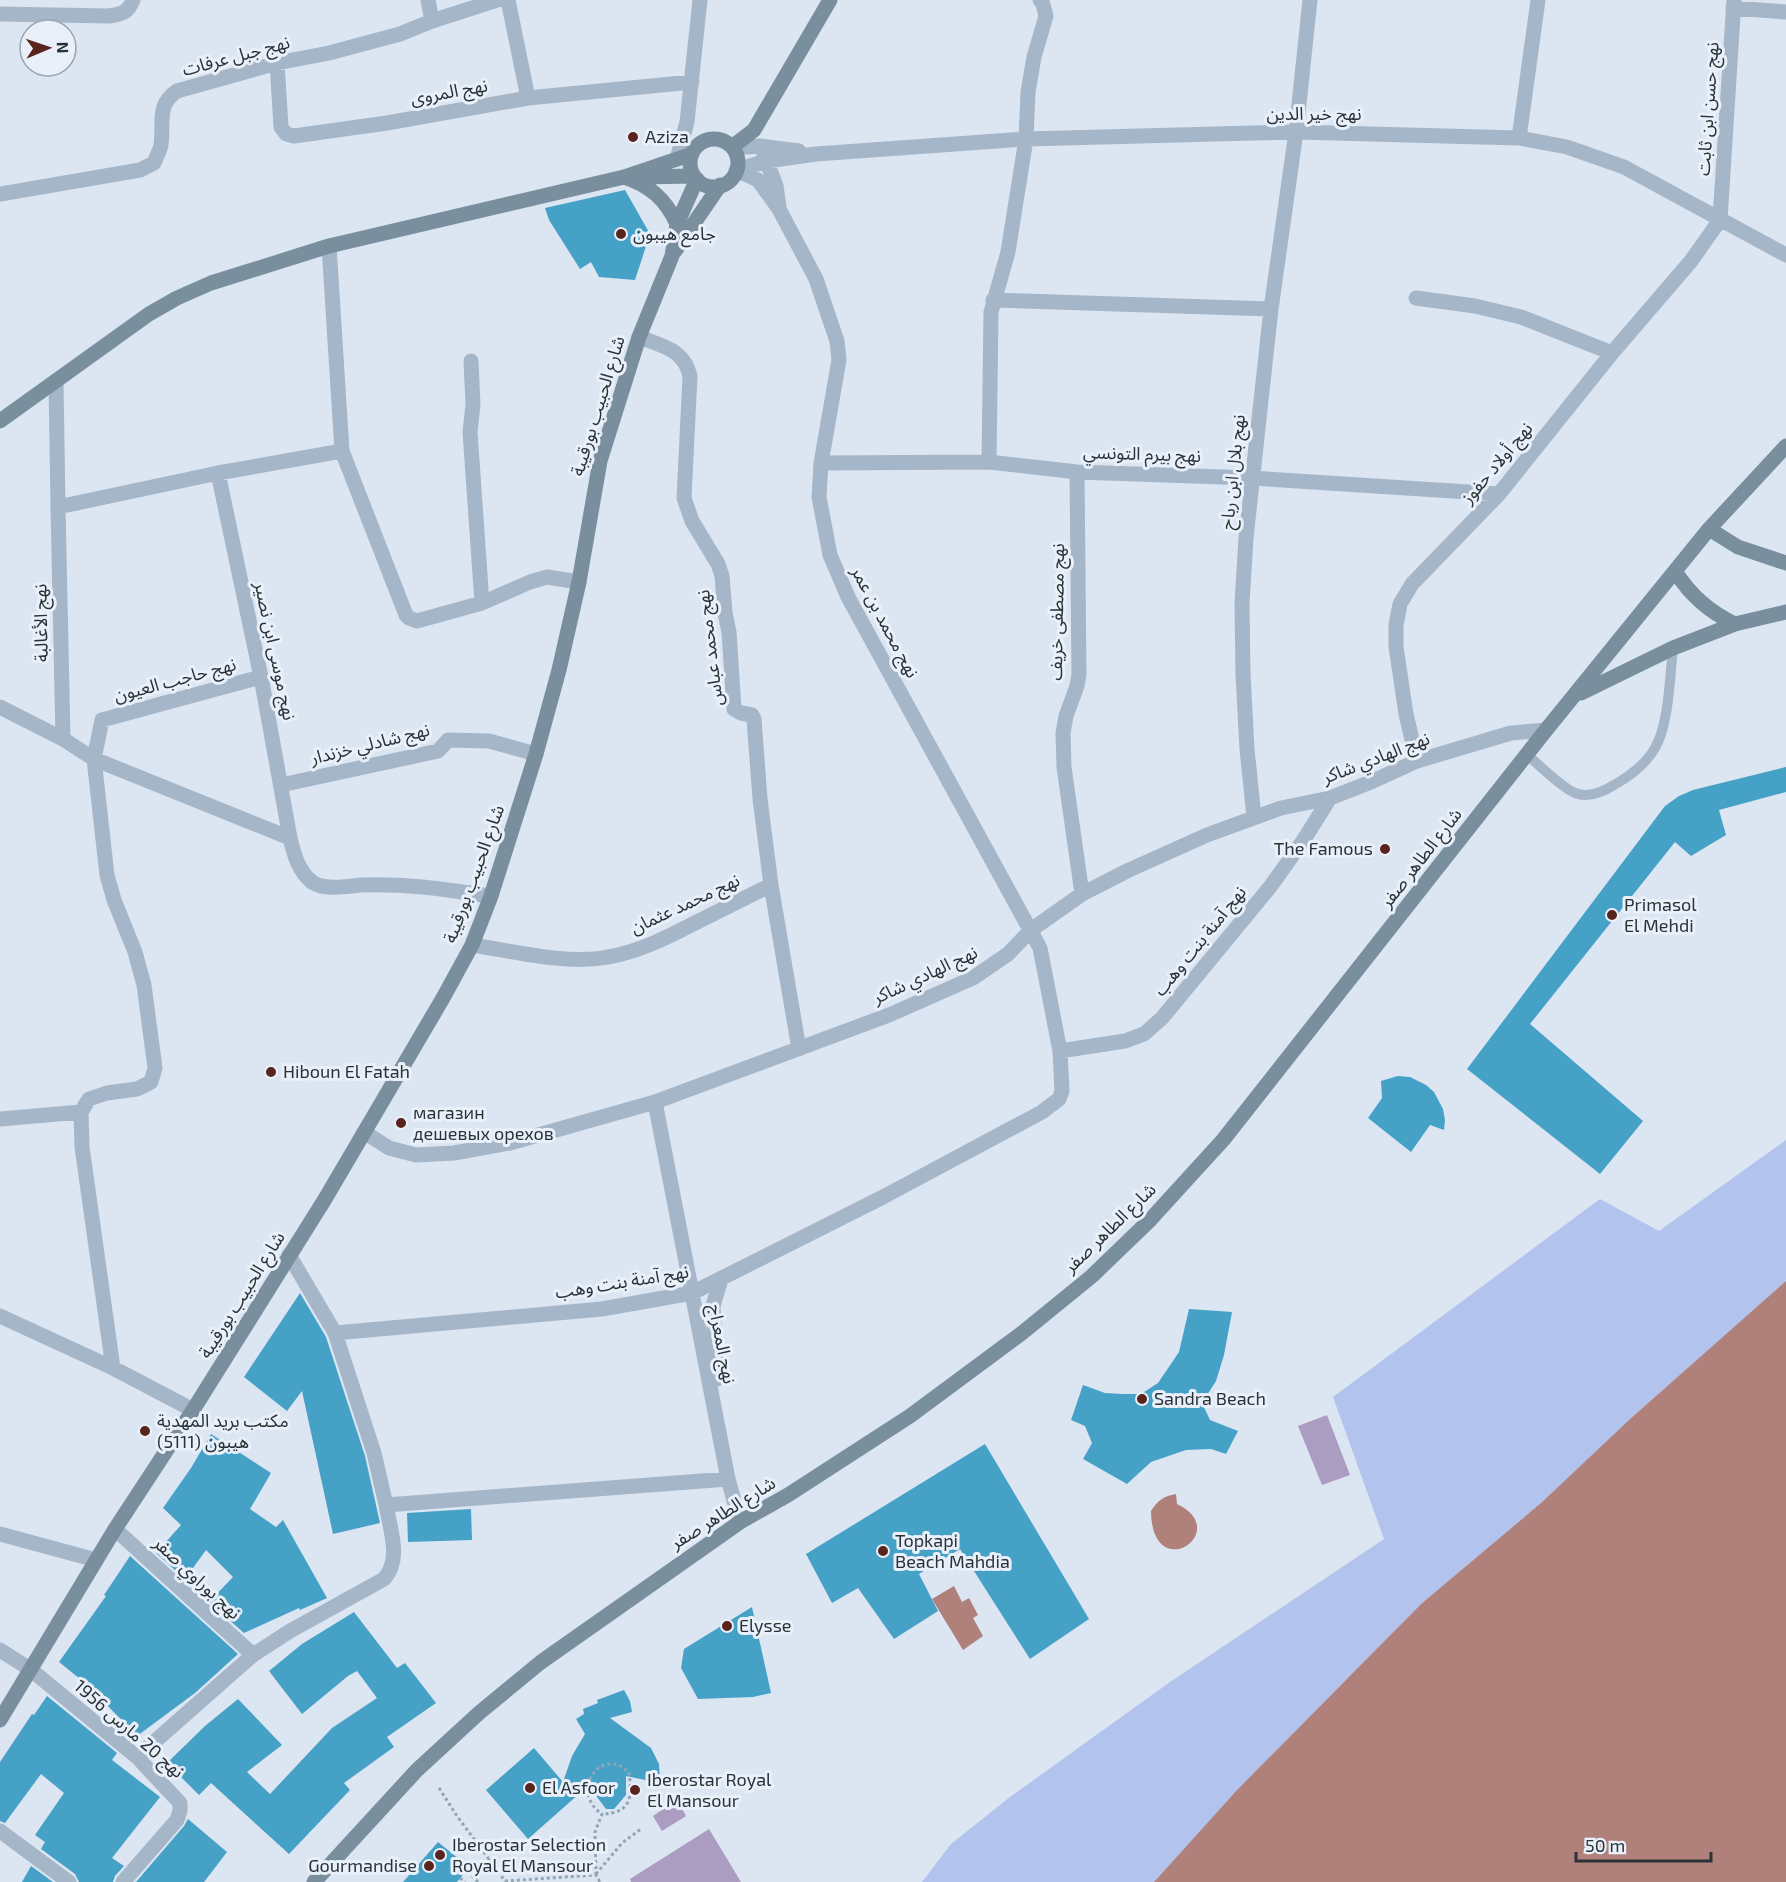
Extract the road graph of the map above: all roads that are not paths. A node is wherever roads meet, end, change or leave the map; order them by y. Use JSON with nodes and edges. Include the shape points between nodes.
{"nodes":[{"id":1,"x":132,"y":0,"type":"edge"},
{"id":2,"x":428,"y":0,"type":"edge"},
{"id":3,"x":497,"y":0,"type":"edge"},
{"id":4,"x":508,"y":0,"type":"edge"},
{"id":5,"x":700,"y":0,"type":"edge"},
{"id":6,"x":830,"y":0,"type":"edge"},
{"id":7,"x":1040,"y":0,"type":"edge"},
{"id":8,"x":1310,"y":0,"type":"edge"},
{"id":9,"x":1538,"y":0,"type":"edge"},
{"id":10,"x":1734,"y":4,"type":"edge"},
{"id":11,"x":1786,"y":12,"type":"edge"},
{"id":12,"x":0,"y":14,"type":"edge"},
{"id":13,"x":432,"y":21,"type":"junction"},
{"id":14,"x":277,"y":63,"type":"junction"},
{"id":15,"x":692,"y":82,"type":"junction"},
{"id":16,"x":528,"y":98,"type":"junction"},
{"id":17,"x":754,"y":130,"type":"junction"},
{"id":18,"x":1296,"y":132,"type":"junction"},
{"id":19,"x":1519,"y":138,"type":"junction"},
{"id":20,"x":1026,"y":140,"type":"junction"},
{"id":21,"x":760,"y":146,"type":"junction"},
{"id":22,"x":732,"y":148,"type":"junction"},
{"id":23,"x":692,"y":154,"type":"junction"},
{"id":24,"x":816,"y":154,"type":"junction"},
{"id":25,"x":677,"y":159,"type":"junction"},
{"id":26,"x":767,"y":162,"type":"junction"},
{"id":27,"x":736,"y":170,"type":"junction"},
{"id":28,"x":624,"y":177,"type":"junction"},
{"id":29,"x":695,"y":177,"type":"junction"},
{"id":30,"x":720,"y":185,"type":"junction"},
{"id":31,"x":0,"y":194,"type":"edge"},
{"id":32,"x":779,"y":209,"type":"junction"},
{"id":33,"x":1720,"y":220,"type":"junction"},
{"id":34,"x":677,"y":225,"type":"junction"},
{"id":35,"x":329,"y":246,"type":"junction"},
{"id":36,"x":1786,"y":255,"type":"edge"},
{"id":37,"x":672,"y":256,"type":"junction"},
{"id":38,"x":1416,"y":298,"type":"dead end"},
{"id":39,"x":993,"y":300,"type":"junction"},
{"id":40,"x":1271,"y":309,"type":"junction"},
{"id":41,"x":639,"y":337,"type":"junction"},
{"id":42,"x":1612,"y":353,"type":"junction"},
{"id":43,"x":471,"y":361,"type":"dead end"},
{"id":44,"x":56,"y":381,"type":"junction"},
{"id":45,"x":0,"y":421,"type":"edge"},
{"id":46,"x":1786,"y":446,"type":"edge"},
{"id":47,"x":342,"y":451,"type":"junction"},
{"id":48,"x":989,"y":462,"type":"junction"},
{"id":49,"x":821,"y":463,"type":"junction"},
{"id":50,"x":1077,"y":472,"type":"junction"},
{"id":51,"x":218,"y":473,"type":"junction"},
{"id":52,"x":1252,"y":478,"type":"junction"},
{"id":53,"x":1499,"y":494,"type":"junction"},
{"id":54,"x":58,"y":507,"type":"junction"},
{"id":55,"x":1709,"y":529,"type":"junction"},
{"id":56,"x":1786,"y":563,"type":"edge"},
{"id":57,"x":1675,"y":572,"type":"junction"},
{"id":58,"x":579,"y":582,"type":"junction"},
{"id":59,"x":482,"y":603,"type":"junction"},
{"id":60,"x":1786,"y":612,"type":"edge"},
{"id":61,"x":1735,"y":624,"type":"junction"},
{"id":62,"x":1673,"y":648,"type":"junction"},
{"id":63,"x":261,"y":677,"type":"junction"},
{"id":64,"x":1576,"y":696,"type":"junction"},
{"id":65,"x":0,"y":707,"type":"edge"},
{"id":66,"x":1546,"y":730,"type":"junction"},
{"id":67,"x":63,"y":739,"type":"junction"},
{"id":68,"x":536,"y":754,"type":"junction"},
{"id":69,"x":1527,"y":755,"type":"junction"},
{"id":70,"x":94,"y":759,"type":"junction"},
{"id":71,"x":1417,"y":760,"type":"junction"},
{"id":72,"x":281,"y":785,"type":"junction"},
{"id":73,"x":1330,"y":798,"type":"junction"},
{"id":74,"x":1254,"y":817,"type":"junction"},
{"id":75,"x":290,"y":838,"type":"junction"},
{"id":76,"x":771,"y":885,"type":"junction"},
{"id":77,"x":1082,"y":894,"type":"junction"},
{"id":78,"x":491,"y":896,"type":"junction"},
{"id":79,"x":1031,"y":930,"type":"junction"},
{"id":80,"x":471,"y":945,"type":"junction"},
{"id":81,"x":799,"y":1049,"type":"junction"},
{"id":82,"x":1060,"y":1051,"type":"junction"},
{"id":83,"x":1062,"y":1091,"type":"joint"},
{"id":84,"x":655,"y":1102,"type":"junction"},
{"id":85,"x":81,"y":1112,"type":"junction"},
{"id":86,"x":0,"y":1119,"type":"edge"},
{"id":87,"x":364,"y":1132,"type":"junction"},
{"id":88,"x":290,"y":1255,"type":"junction"},
{"id":89,"x":721,"y":1279,"type":"junction"},
{"id":90,"x":692,"y":1293,"type":"junction"},
{"id":91,"x":0,"y":1316,"type":"edge"},
{"id":92,"x":335,"y":1333,"type":"junction"},
{"id":93,"x":113,"y":1368,"type":"junction"},
{"id":94,"x":193,"y":1410,"type":"junction"},
{"id":95,"x":720,"y":1436,"type":"junction"},
{"id":96,"x":728,"y":1479,"type":"junction"},
{"id":97,"x":386,"y":1505,"type":"junction"},
{"id":98,"x":740,"y":1522,"type":"junction"},
{"id":99,"x":115,"y":1529,"type":"junction"},
{"id":100,"x":0,"y":1534,"type":"edge"},
{"id":101,"x":96,"y":1560,"type":"junction"},
{"id":102,"x":0,"y":1650,"type":"edge"},
{"id":103,"x":253,"y":1655,"type":"junction"},
{"id":104,"x":30,"y":1669,"type":"junction"},
{"id":105,"x":0,"y":1720,"type":"edge"},
{"id":106,"x":137,"y":1757,"type":"junction"},
{"id":107,"x":0,"y":1831,"type":"edge"},
{"id":108,"x":69,"y":1882,"type":"edge"},
{"id":109,"x":123,"y":1882,"type":"edge"},
{"id":110,"x":314,"y":1882,"type":"edge"}],
"edges":[{"from":1,"to":12,"type":"street","via":[[125,13],[109,16]]},
{"from":2,"to":13,"type":"street"},
{"from":3,"to":13,"type":"street","name":"نهج جبل عرفات"},
{"from":4,"to":16,"type":"street"},
{"from":5,"to":15,"type":"street"},
{"from":6,"to":17,"type":"main road"},
{"from":7,"to":20,"type":"street","via":[[1047,16],[1028,92]]},
{"from":8,"to":18,"type":"street","name":"نهج بلال ابن رباح"},
{"from":9,"to":19,"type":"street"},
{"from":10,"to":11,"type":"street"},
{"from":10,"to":33,"type":"street","name":"نهج حسن ابن ثابت"},
{"from":13,"to":14,"type":"street","name":"نهج جبل عرفات","via":[[329,53]]},
{"from":14,"to":16,"type":"street","name":"نهج المروى","via":[[281,127],[294,136]]},
{"from":14,"to":31,"type":"street","name":"نهج جبل عرفات","via":[[177,91],[168,98],[162,108],[160,147],[154,163],[140,170]]},
{"from":15,"to":16,"type":"street","name":"نهج المروى"},
{"from":15,"to":25,"type":"street"},
{"from":17,"to":21,"type":"street"},
{"from":17,"to":22,"type":"main road"},
{"from":18,"to":19,"type":"street","name":"نهج خير الدين"},
{"from":18,"to":20,"type":"street","name":"نهج خير الدين"},
{"from":18,"to":40,"type":"street","name":"نهج بلال ابن رباح"},
{"from":19,"to":33,"type":"street","name":"نهج خير الدين","via":[[1567,147],[1624,167]]},
{"from":20,"to":24,"type":"street","name":"نهج خير الدين"},
{"from":20,"to":39,"type":"street","via":[[1008,252]]},
{"from":21,"to":22,"type":"street","name":"نهج خير الدين"},
{"from":21,"to":24,"type":"street","name":"نهج خير الدين"},
{"from":21,"to":26,"type":"street"},
{"from":22,"to":23,"type":"main road","via":[[713,139],[700,143]]},
{"from":22,"to":27,"type":"main road","via":[[737,156]]},
{"from":23,"to":25,"type":"main road"},
{"from":23,"to":29,"type":"main road"},
{"from":24,"to":26,"type":"street","name":"نهج خير الدين"},
{"from":25,"to":28,"type":"main road"},
{"from":26,"to":27,"type":"street","name":"نهج خير الدين"},
{"from":26,"to":32,"type":"street"},
{"from":27,"to":30,"type":"main road","via":[[731,179]]},
{"from":27,"to":32,"type":"street","name":"نهج محمد بن عمر","via":[[758,180]]},
{"from":28,"to":29,"type":"main road"},
{"from":28,"to":34,"type":"main road","via":[[656,194]]},
{"from":28,"to":35,"type":"main road"},
{"from":29,"to":30,"type":"main road","via":[[708,186]]},
{"from":29,"to":34,"type":"main road","name":"شارع الحبيب بورقيبة"},
{"from":30,"to":37,"type":"main road","name":"شارع الحبيب بورقيبة"},
{"from":32,"to":49,"type":"street","name":"نهج محمد بن عمر","via":[[816,279],[837,340],[838,370]]},
{"from":33,"to":36,"type":"street","name":"نهج خير الدين"},
{"from":33,"to":42,"type":"street","name":"نهج أولاد حفوز","via":[[1691,261]]},
{"from":34,"to":37,"type":"main road","name":"شارع الحبيب بورقيبة"},
{"from":35,"to":44,"type":"main road","via":[[211,283],[177,298]]},
{"from":35,"to":47,"type":"street"},
{"from":37,"to":41,"type":"main road","name":"شارع الحبيب بورقيبة"},
{"from":38,"to":42,"type":"street","via":[[1521,317]]},
{"from":39,"to":40,"type":"street"},
{"from":39,"to":48,"type":"street"},
{"from":40,"to":52,"type":"street","name":"نهج بلال ابن رباح"},
{"from":41,"to":58,"type":"main road","name":"شارع الحبيب بورقيبة","via":[[600,461]]},
{"from":41,"to":76,"type":"street","name":"نهج محمد عباس","via":[[679,353],[688,367],[684,498],[722,576],[734,709],[754,719]]},
{"from":42,"to":53,"type":"street","name":"نهج أولاد حفوز"},
{"from":43,"to":59,"type":"street","via":[[470,432]]},
{"from":44,"to":45,"type":"main road"},
{"from":44,"to":54,"type":"street","name":"نهج الأغالبة"},
{"from":46,"to":55,"type":"main road","name":"شارع الطاهر صفر"},
{"from":47,"to":51,"type":"street"},
{"from":47,"to":59,"type":"street","via":[[409,618],[417,621]]},
{"from":48,"to":49,"type":"street","name":"نهج بيرم التونسي"},
{"from":48,"to":50,"type":"street","name":"نهج بيرم التونسي"},
{"from":49,"to":79,"type":"street","name":"نهج محمد بن عمر","via":[[819,497],[823,522],[830,555],[848,597]]},
{"from":50,"to":52,"type":"street","name":"نهج بيرم التونسي"},
{"from":50,"to":77,"type":"street","name":"نهج مصطفى خريف","via":[[1079,674],[1063,733]]},
{"from":51,"to":54,"type":"street"},
{"from":51,"to":63,"type":"street","name":"نهج موسى ابن نصير"},
{"from":52,"to":53,"type":"street","name":"نهج بيرم التونسي"},
{"from":52,"to":74,"type":"street","name":"نهج بلال ابن رباح","via":[[1242,603],[1247,749]]},
{"from":53,"to":71,"type":"street","name":"نهج أولاد حفوز","via":[[1413,584],[1400,604],[1396,647]]},
{"from":54,"to":67,"type":"street","name":"نهج الأغالبة"},
{"from":55,"to":56,"type":"main road","via":[[1738,548]]},
{"from":55,"to":57,"type":"main road","name":"شارع الطاهر صفر"},
{"from":57,"to":61,"type":"main road","via":[[1701,602]]},
{"from":57,"to":64,"type":"main road","name":"شارع الطاهر صفر"},
{"from":58,"to":59,"type":"street","via":[[547,577]]},
{"from":58,"to":68,"type":"main road","name":"شارع الحبيب بورقيبة"},
{"from":60,"to":61,"type":"main road"},
{"from":61,"to":62,"type":"main road"},
{"from":62,"to":64,"type":"main road"},
{"from":62,"to":69,"type":"lane","via":[[1662,730],[1656,747],[1627,778],[1594,794],[1575,792]]},
{"from":63,"to":70,"type":"street","name":"نهج حاجب العيون","via":[[102,720]]},
{"from":63,"to":72,"type":"street","name":"نهج موسى ابن نصير"},
{"from":64,"to":66,"type":"main road","name":"شارع الطاهر صفر"},
{"from":65,"to":67,"type":"street"},
{"from":66,"to":69,"type":"main road","name":"شارع الطاهر صفر"},
{"from":66,"to":71,"type":"street","name":"نهج الهادي شاكر","via":[[1511,733]]},
{"from":67,"to":70,"type":"street"},
{"from":68,"to":72,"type":"street","name":"نهج شادلي خزندار","via":[[489,741],[448,740],[438,751]]},
{"from":68,"to":78,"type":"main road","name":"شارع الحبيب بورقيبة"},
{"from":69,"to":98,"type":"main road","name":"شارع الطاهر صفر","via":[[1222,1140],[1101,1268],[1022,1334],[910,1416]]},
{"from":70,"to":75,"type":"street"},
{"from":70,"to":85,"type":"street","via":[[107,875],[144,985],[154,1068],[151,1082],[137,1089],[89,1099]]},
{"from":71,"to":73,"type":"street","name":"نهج الهادي شاكر"},
{"from":72,"to":75,"type":"street","name":"نهج موسى ابن نصير"},
{"from":73,"to":74,"type":"street","name":"نهج الهادي شاكر"},
{"from":73,"to":82,"type":"street","name":"نهج آمنة بنت وهب","via":[[1270,887],[1162,1018],[1144,1034],[1125,1041]]},
{"from":74,"to":77,"type":"street","name":"نهج الهادي شاكر"},
{"from":75,"to":78,"type":"street","name":"نهج موسى ابن نصير","via":[[302,872],[314,884],[419,886]]},
{"from":76,"to":80,"type":"street","name":"نهج محمد عثمان","via":[[664,939],[607,958],[542,956]]},
{"from":76,"to":81,"type":"street","name":"نهج محمد عباس"},
{"from":77,"to":79,"type":"street","name":"نهج الهادي شاكر"},
{"from":78,"to":80,"type":"main road","name":"شارع الحبيب بورقيبة"},
{"from":79,"to":81,"type":"street","name":"نهج الهادي شاكر","via":[[1008,954],[973,978]]},
{"from":79,"to":82,"type":"street","name":"نهج محمد بن عمر","via":[[1040,948]]},
{"from":80,"to":87,"type":"main road","name":"شارع الحبيب بورقيبة"},
{"from":81,"to":84,"type":"street","name":"نهج الهادي شاكر"},
{"from":82,"to":83,"type":"street","name":"نهج محمد بن عمر"},
{"from":83,"to":89,"type":"street","name":"نهج آمنة بنت وهب","via":[[1059,1099],[1042,1112]]},
{"from":84,"to":87,"type":"street","name":"نهج الهادي شاكر","via":[[510,1143],[454,1153],[416,1155],[389,1148]]},
{"from":84,"to":90,"type":"street","name":"نهج المعراج"},
{"from":85,"to":86,"type":"street"},
{"from":85,"to":93,"type":"street","via":[[82,1147]]},
{"from":87,"to":88,"type":"main road","name":"شارع الحبيب بورقيبة"},
{"from":88,"to":92,"type":"street"},
{"from":88,"to":94,"type":"main road","name":"شارع الحبيب بورقيبة"},
{"from":89,"to":90,"type":"street","name":"نهج آمنة بنت وهب"},
{"from":89,"to":95,"type":"street","via":[[713,1306]]},
{"from":90,"to":92,"type":"street","name":"نهج آمنة بنت وهب","via":[[602,1309]]},
{"from":90,"to":95,"type":"street","name":"نهج المعراج"},
{"from":91,"to":93,"type":"street"},
{"from":92,"to":97,"type":"street","via":[[374,1453]]},
{"from":93,"to":94,"type":"street"},
{"from":94,"to":99,"type":"main road","name":"شارع الحبيب بورقيبة"},
{"from":95,"to":96,"type":"street","name":"نهج المعراج"},
{"from":96,"to":97,"type":"street"},
{"from":96,"to":98,"type":"street","name":"نهج المعراج"},
{"from":97,"to":103,"type":"street","via":[[395,1558],[392,1570],[362,1593]]},
{"from":98,"to":110,"type":"main road","name":"شارع الطاهر صفر","via":[[583,1630],[479,1713],[417,1770]]},
{"from":99,"to":101,"type":"main road","name":"شارع الحبيب بورقيبة"},
{"from":99,"to":103,"type":"street","name":"نهج بوراوي صفر"},
{"from":100,"to":101,"type":"street"},
{"from":101,"to":104,"type":"main road","name":"شارع الحبيب بورقيبة"},
{"from":102,"to":104,"type":"street","name":"نهج 20 مارس 1956"},
{"from":103,"to":106,"type":"street"},
{"from":104,"to":105,"type":"main road","name":"شارع الحبيب بورقيبة"},
{"from":104,"to":106,"type":"street","name":"نهج 20 مارس 1956"},
{"from":106,"to":109,"type":"street","name":"نهج 20 مارس 1956","via":[[176,1796],[180,1811],[177,1820]]},
{"from":107,"to":108,"type":"street"}]}
